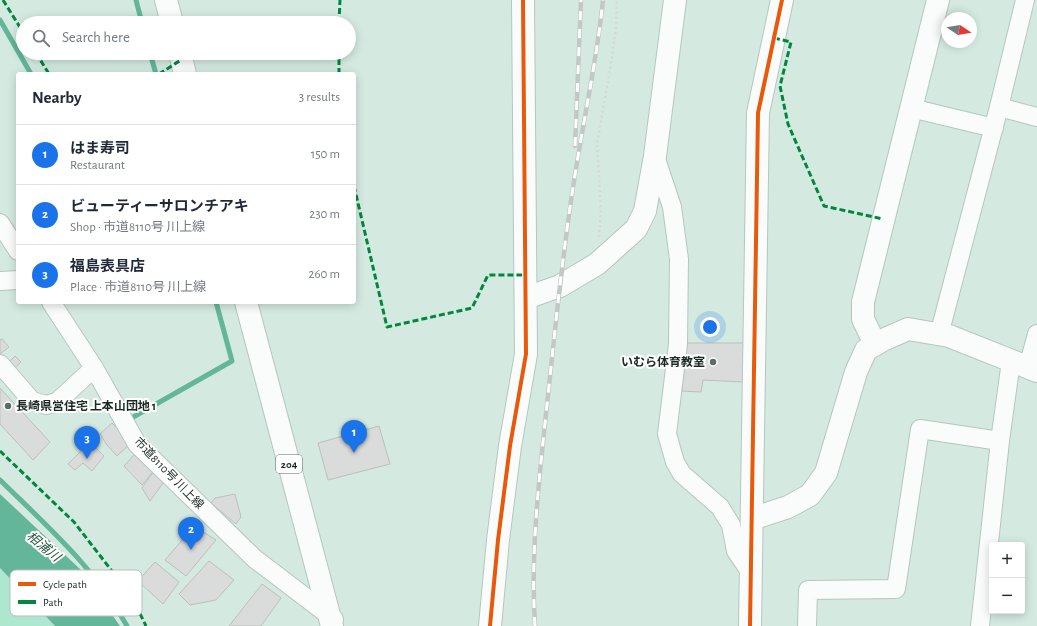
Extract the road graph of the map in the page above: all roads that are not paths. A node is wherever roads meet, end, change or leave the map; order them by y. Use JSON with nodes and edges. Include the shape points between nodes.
{"nodes":[{"id":1,"x":166,"y":0,"type":"edge"},
{"id":2,"x":523,"y":0,"type":"edge"},
{"id":3,"x":675,"y":0,"type":"edge"},
{"id":4,"x":782,"y":0,"type":"edge"},
{"id":5,"x":938,"y":0,"type":"edge"},
{"id":6,"x":1025,"y":0,"type":"edge"},
{"id":7,"x":170,"y":16,"type":"edge"},
{"id":8,"x":182,"y":60,"type":"edge"},
{"id":9,"x":185,"y":72,"type":"edge"},
{"id":10,"x":999,"y":107,"type":"junction"},
{"id":11,"x":911,"y":108,"type":"junction"},
{"id":12,"x":1037,"y":117,"type":"edge"},
{"id":13,"x":994,"y":128,"type":"junction"},
{"id":14,"x":655,"y":156,"type":"junction"},
{"id":15,"x":0,"y":223,"type":"edge"},
{"id":16,"x":16,"y":248,"type":"edge"},
{"id":17,"x":16,"y":280,"type":"edge"},
{"id":18,"x":0,"y":281,"type":"edge"},
{"id":19,"x":526,"y":298,"type":"junction"},
{"id":20,"x":52,"y":304,"type":"edge"},
{"id":21,"x":247,"y":304,"type":"edge"},
{"id":22,"x":1037,"y":334,"type":"edge"},
{"id":23,"x":939,"y":335,"type":"junction"},
{"id":24,"x":875,"y":344,"type":"junction"},
{"id":25,"x":0,"y":364,"type":"edge"},
{"id":26,"x":1025,"y":366,"type":"edge"},
{"id":27,"x":94,"y":368,"type":"junction"},
{"id":28,"x":1000,"y":441,"type":"junction"},
{"id":29,"x":752,"y":518,"type":"junction"},
{"id":30,"x":751,"y":573,"type":"junction"},
{"id":31,"x":335,"y":623,"type":"edge"},
{"id":32,"x":490,"y":626,"type":"edge"},
{"id":33,"x":750,"y":626,"type":"edge"},
{"id":34,"x":807,"y":626,"type":"edge"},
{"id":35,"x":980,"y":626,"type":"edge"}],
"edges":[{"from":1,"to":7,"type":"main road"},
{"from":2,"to":19,"type":"main road"},
{"from":3,"to":14,"type":"main road"},
{"from":4,"to":29,"type":"main road","via":[[758,113]]},
{"from":5,"to":11,"type":"main road"},
{"from":6,"to":10,"type":"street"},
{"from":8,"to":9,"type":"main road"},
{"from":10,"to":12,"type":"street"},
{"from":10,"to":13,"type":"street"},
{"from":11,"to":13,"type":"street"},
{"from":11,"to":24,"type":"main road","via":[[863,302],[864,319]]},
{"from":13,"to":23,"type":"street"},
{"from":14,"to":19,"type":"main road","via":[[645,211],[636,229],[597,264],[560,286]]},
{"from":14,"to":30,"type":"street","via":[[672,207],[679,259],[678,344],[666,434],[675,462],[682,474],[720,507],[731,525],[736,551]]},
{"from":15,"to":16,"type":"street"},
{"from":17,"to":18,"type":"street"},
{"from":19,"to":32,"type":"main road","via":[[526,354],[506,477]]},
{"from":20,"to":27,"type":"street","name":"市道8110号 川上線"},
{"from":21,"to":31,"type":"main road","number":"204"},
{"from":22,"to":26,"type":"street"},
{"from":23,"to":24,"type":"main road","via":[[908,329]]},
{"from":23,"to":26,"type":"main road","via":[[949,336]]},
{"from":24,"to":29,"type":"main road","via":[[866,350],[856,372],[826,473],[810,495],[788,507]]},
{"from":25,"to":27,"type":"street","via":[[32,402],[46,405],[58,402]]},
{"from":26,"to":28,"type":"street"},
{"from":27,"to":31,"type":"street","name":"市道8110号 川上線","via":[[137,444],[255,559]]},
{"from":28,"to":34,"type":"street","via":[[920,429],[896,589],[808,590]]},
{"from":28,"to":35,"type":"street"},
{"from":29,"to":30,"type":"main road"},
{"from":30,"to":33,"type":"main road"}]}
